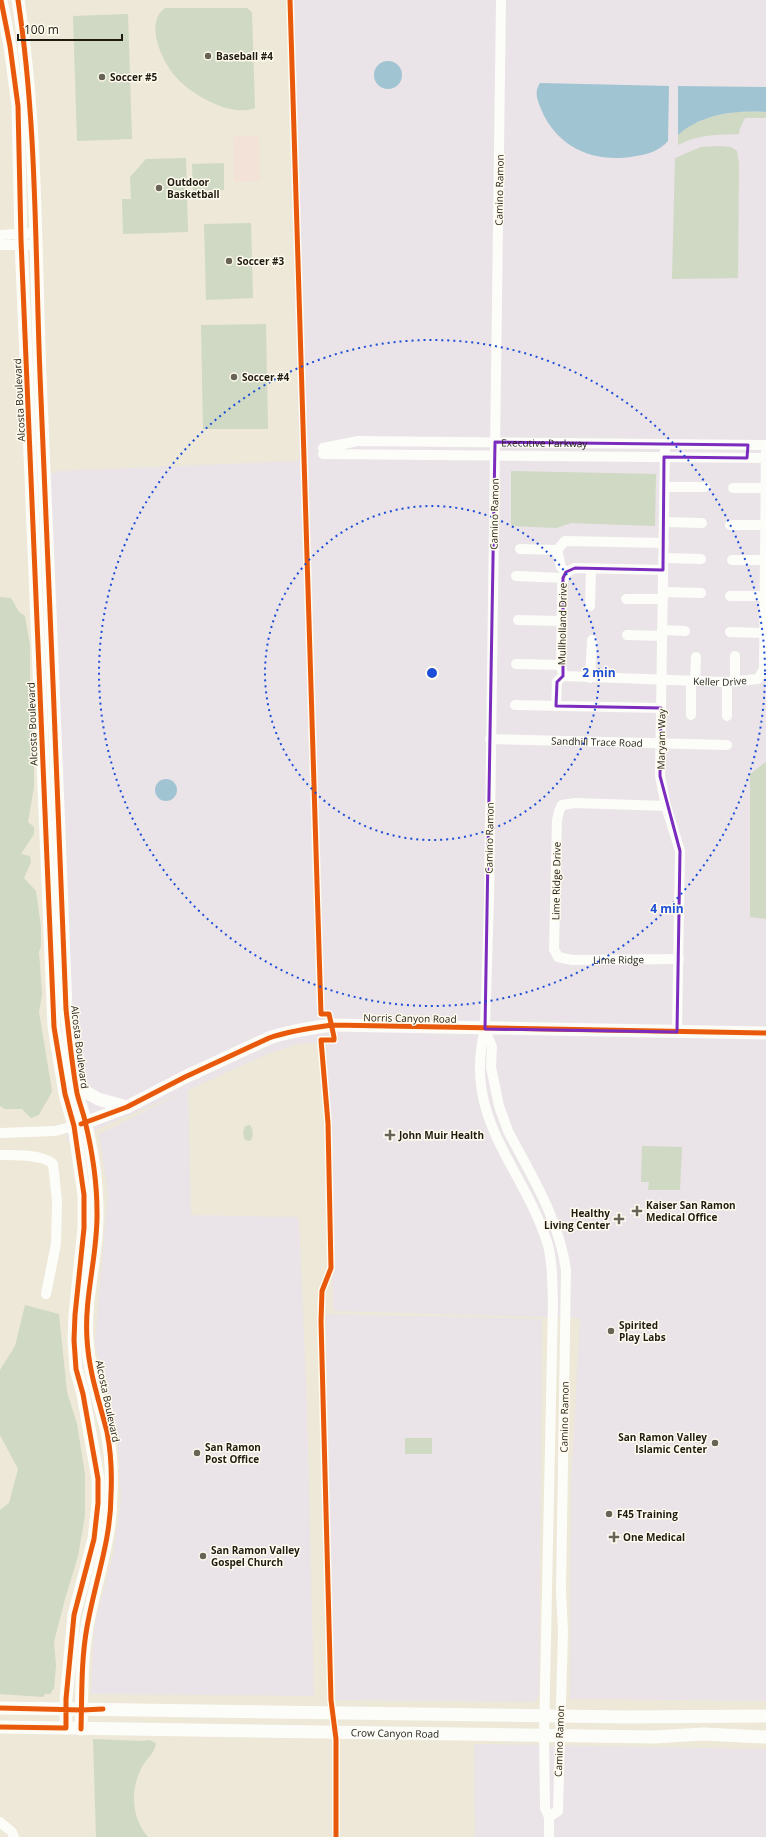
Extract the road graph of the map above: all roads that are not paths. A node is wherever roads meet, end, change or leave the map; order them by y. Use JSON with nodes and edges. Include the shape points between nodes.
{"nodes":[{"id":1,"x":1,"y":0,"type":"edge"},
{"id":2,"x":18,"y":0,"type":"edge"},
{"id":3,"x":501,"y":0,"type":"edge"},
{"id":4,"x":0,"y":235,"type":"edge"},
{"id":5,"x":36,"y":239,"type":"junction"},
{"id":6,"x":21,"y":240,"type":"junction"},
{"id":7,"x":0,"y":245,"type":"edge"},
{"id":8,"x":495,"y":442,"type":"junction"},
{"id":9,"x":665,"y":444,"type":"junction"},
{"id":10,"x":748,"y":445,"type":"junction"},
{"id":11,"x":766,"y":445,"type":"edge"},
{"id":12,"x":495,"y":455,"type":"junction"},
{"id":13,"x":665,"y":457,"type":"junction"},
{"id":14,"x":747,"y":458,"type":"junction"},
{"id":15,"x":766,"y":458,"type":"edge"},
{"id":16,"x":665,"y":487,"type":"junction"},
{"id":17,"x":705,"y":487,"type":"dead end"},
{"id":18,"x":733,"y":488,"type":"dead end"},
{"id":19,"x":764,"y":488,"type":"junction"},
{"id":20,"x":665,"y":522,"type":"junction"},
{"id":21,"x":702,"y":523,"type":"dead end"},
{"id":22,"x":730,"y":525,"type":"dead end"},
{"id":23,"x":764,"y":525,"type":"junction"},
{"id":24,"x":664,"y":543,"type":"junction"},
{"id":25,"x":520,"y":548,"type":"dead end"},
{"id":26,"x":557,"y":550,"type":"junction"},
{"id":27,"x":664,"y":558,"type":"junction"},
{"id":28,"x":701,"y":559,"type":"dead end"},
{"id":29,"x":732,"y":560,"type":"dead end"},
{"id":30,"x":764,"y":560,"type":"junction"},
{"id":31,"x":591,"y":569,"type":"junction"},
{"id":32,"x":663,"y":570,"type":"junction"},
{"id":33,"x":565,"y":575,"type":"junction"},
{"id":34,"x":516,"y":576,"type":"dead end"},
{"id":35,"x":701,"y":593,"type":"dead end"},
{"id":36,"x":663,"y":596,"type":"junction"},
{"id":37,"x":730,"y":596,"type":"dead end"},
{"id":38,"x":764,"y":596,"type":"junction"},
{"id":39,"x":626,"y":599,"type":"dead end"},
{"id":40,"x":590,"y":606,"type":"dead end"},
{"id":41,"x":518,"y":620,"type":"dead end"},
{"id":42,"x":561,"y":621,"type":"junction"},
{"id":43,"x":685,"y":631,"type":"dead end"},
{"id":44,"x":730,"y":632,"type":"dead end"},
{"id":45,"x":662,"y":633,"type":"junction"},
{"id":46,"x":763,"y":633,"type":"junction"},
{"id":47,"x":627,"y":635,"type":"dead end"},
{"id":48,"x":592,"y":640,"type":"dead end"},
{"id":49,"x":735,"y":656,"type":"dead end"},
{"id":50,"x":696,"y":657,"type":"dead end"},
{"id":51,"x":516,"y":664,"type":"dead end"},
{"id":52,"x":561,"y":666,"type":"junction"},
{"id":53,"x":563,"y":676,"type":"junction"},
{"id":54,"x":590,"y":678,"type":"junction"},
{"id":55,"x":662,"y":679,"type":"junction"},
{"id":56,"x":693,"y":681,"type":"junction"},
{"id":57,"x":731,"y":682,"type":"junction"},
{"id":58,"x":515,"y":705,"type":"dead end"},
{"id":59,"x":556,"y":706,"type":"junction"},
{"id":60,"x":661,"y":708,"type":"junction"},
{"id":61,"x":691,"y":715,"type":"dead end"},
{"id":62,"x":727,"y":716,"type":"dead end"},
{"id":63,"x":490,"y":739,"type":"junction"},
{"id":64,"x":661,"y":743,"type":"junction"},
{"id":65,"x":727,"y":745,"type":"dead end"},
{"id":66,"x":666,"y":806,"type":"junction"},
{"id":67,"x":558,"y":957,"type":"joint"},
{"id":68,"x":679,"y":959,"type":"junction"},
{"id":69,"x":485,"y":1029,"type":"junction"},
{"id":70,"x":677,"y":1032,"type":"junction"},
{"id":71,"x":766,"y":1033,"type":"edge"},
{"id":72,"x":76,"y":1086,"type":"junction"},
{"id":73,"x":127,"y":1107,"type":"junction"},
{"id":74,"x":80,"y":1125,"type":"junction"},
{"id":75,"x":0,"y":1133,"type":"edge"},
{"id":76,"x":0,"y":1155,"type":"edge"},
{"id":77,"x":46,"y":1294,"type":"dead end"},
{"id":78,"x":0,"y":1708,"type":"edge"},
{"id":79,"x":66,"y":1709,"type":"junction"},
{"id":80,"x":82,"y":1710,"type":"junction"},
{"id":81,"x":545,"y":1715,"type":"junction"},
{"id":82,"x":560,"y":1715,"type":"junction"},
{"id":83,"x":766,"y":1716,"type":"edge"},
{"id":84,"x":0,"y":1727,"type":"edge"},
{"id":85,"x":66,"y":1728,"type":"junction"},
{"id":86,"x":80,"y":1729,"type":"junction"},
{"id":87,"x":544,"y":1735,"type":"junction"},
{"id":88,"x":559,"y":1735,"type":"junction"},
{"id":89,"x":766,"y":1737,"type":"edge"},
{"id":90,"x":550,"y":1817,"type":"junction"},
{"id":91,"x":0,"y":1822,"type":"edge"},
{"id":92,"x":14,"y":1837,"type":"edge"},
{"id":93,"x":549,"y":1837,"type":"edge"}],
"edges":[{"from":1,"to":6,"type":"main road","name":"Alcosta Boulevard","via":[[18,106]]},
{"from":2,"to":5,"type":"main road","name":"Alcosta Boulevard","via":[[26,50]]},
{"from":3,"to":8,"type":"street","name":"Camino Ramon"},
{"from":4,"to":6,"type":"street"},
{"from":5,"to":6,"type":"street"},
{"from":5,"to":72,"type":"main road","name":"Alcosta Boulevard","via":[[66,1009]]},
{"from":6,"to":7,"type":"street"},
{"from":6,"to":74,"type":"main road","name":"Alcosta Boulevard","via":[[54,1027],[65,1094]]},
{"from":8,"to":9,"type":"street","name":"Executive Parkway"},
{"from":8,"to":12,"type":"street","name":"Camino Ramon"},
{"from":8,"to":12,"type":"street","name":"Executive Parkway","via":[[358,441],[323,451]]},
{"from":9,"to":10,"type":"street","name":"Executive Parkway"},
{"from":9,"to":13,"type":"street","name":"Maryam Way"},
{"from":10,"to":11,"type":"street","name":"Executive Parkway"},
{"from":10,"to":14,"type":"street"},
{"from":11,"to":15,"type":"street","name":"Keller Drive"},
{"from":12,"to":13,"type":"street","name":"Executive Parkway"},
{"from":12,"to":63,"type":"street","name":"Camino Ramon"},
{"from":13,"to":14,"type":"street","name":"Executive Parkway"},
{"from":13,"to":16,"type":"street","name":"Maryam Way"},
{"from":14,"to":15,"type":"street","name":"Executive Parkway"},
{"from":15,"to":19,"type":"street","name":"Keller Drive"},
{"from":16,"to":17,"type":"street"},
{"from":16,"to":20,"type":"street","name":"Maryam Way"},
{"from":18,"to":19,"type":"street"},
{"from":19,"to":23,"type":"street","name":"Keller Drive"},
{"from":20,"to":21,"type":"street"},
{"from":20,"to":24,"type":"street","name":"Maryam Way"},
{"from":22,"to":23,"type":"street"},
{"from":23,"to":30,"type":"street","name":"Keller Drive"},
{"from":24,"to":26,"type":"street","via":[[572,540],[565,541]]},
{"from":24,"to":27,"type":"street","name":"Maryam Way"},
{"from":25,"to":26,"type":"street"},
{"from":26,"to":33,"type":"street"},
{"from":27,"to":28,"type":"street"},
{"from":27,"to":32,"type":"street","name":"Maryam Way"},
{"from":29,"to":30,"type":"street"},
{"from":30,"to":38,"type":"street","name":"Keller Drive"},
{"from":31,"to":32,"type":"street","name":"Mullholland Drive"},
{"from":31,"to":33,"type":"street","name":"Mullholland Drive","via":[[575,568]]},
{"from":31,"to":40,"type":"street"},
{"from":32,"to":36,"type":"street","name":"Maryam Way"},
{"from":33,"to":34,"type":"street"},
{"from":33,"to":42,"type":"street","name":"Mullholland Drive"},
{"from":35,"to":36,"type":"street"},
{"from":36,"to":39,"type":"street"},
{"from":36,"to":45,"type":"street","name":"Maryam Way"},
{"from":37,"to":38,"type":"street"},
{"from":38,"to":46,"type":"street","name":"Keller Drive"},
{"from":41,"to":42,"type":"street"},
{"from":42,"to":52,"type":"street","name":"Mullholland Drive"},
{"from":43,"to":45,"type":"street"},
{"from":44,"to":46,"type":"street"},
{"from":45,"to":47,"type":"street"},
{"from":45,"to":55,"type":"street","name":"Maryam Way"},
{"from":46,"to":57,"type":"street","name":"Keller Drive","via":[[764,669],[761,675],[754,680]]},
{"from":48,"to":54,"type":"street"},
{"from":49,"to":57,"type":"street"},
{"from":50,"to":56,"type":"street"},
{"from":51,"to":52,"type":"street"},
{"from":52,"to":53,"type":"street","name":"Mullholland Drive"},
{"from":53,"to":54,"type":"street","name":"Mullholland Drive"},
{"from":53,"to":59,"type":"street","via":[[557,682]]},
{"from":54,"to":55,"type":"street","name":"Mullholland Drive"},
{"from":55,"to":56,"type":"street","name":"Keller Drive"},
{"from":55,"to":60,"type":"street","name":"Maryam Way"},
{"from":56,"to":57,"type":"street","name":"Keller Drive"},
{"from":56,"to":61,"type":"street"},
{"from":57,"to":62,"type":"street"},
{"from":58,"to":59,"type":"street"},
{"from":59,"to":60,"type":"street"},
{"from":60,"to":64,"type":"street","name":"Maryam Way"},
{"from":63,"to":64,"type":"street","name":"Sandhill Trace Road"},
{"from":63,"to":69,"type":"street","name":"Camino Ramon"},
{"from":64,"to":65,"type":"street","name":"Sandhill Trace Road"},
{"from":64,"to":66,"type":"street","name":"Maryam Way","via":[[660,776]]},
{"from":66,"to":67,"type":"street","name":"Lime Ridge Drive","via":[[575,803],[562,806],[558,811],[554,949]]},
{"from":66,"to":68,"type":"street","name":"Maryam Way","via":[[680,851]]},
{"from":67,"to":68,"type":"street","name":"Lime Ridge","via":[[572,960]]},
{"from":68,"to":70,"type":"street","name":"Maryam Way"},
{"from":69,"to":70,"type":"main road","name":"Norris Canyon Road"},
{"from":69,"to":73,"type":"main road","name":"Norris Canyon Road","via":[[332,1026],[280,1034],[199,1070]]},
{"from":69,"to":81,"type":"street","name":"Camino Ramon","via":[[480,1048],[480,1078],[485,1108],[498,1142],[538,1219],[547,1243],[552,1269]]},
{"from":69,"to":82,"type":"street","name":"Camino Ramon","via":[[492,1047],[491,1067],[503,1117],[554,1220],[564,1253],[566,1270]]},
{"from":70,"to":71,"type":"main road","name":"Norris Canyon Road"},
{"from":72,"to":73,"type":"main road","via":[[98,1099]]},
{"from":72,"to":74,"type":"main road","name":"Alcosta Boulevard"},
{"from":73,"to":74,"type":"main road","name":"Norris Canyon Road"},
{"from":74,"to":75,"type":"street","via":[[55,1131]]},
{"from":74,"to":79,"type":"main road","name":"Alcosta Boulevard","via":[[84,1228],[74,1340],[76,1369],[84,1394],[95,1452],[98,1503],[94,1539],[74,1615]]},
{"from":74,"to":80,"type":"main road","name":"Alcosta Boulevard","via":[[94,1175],[97,1212],[86,1310],[87,1339],[92,1377],[107,1433],[112,1493],[106,1549],[86,1628],[82,1667]]},
{"from":76,"to":77,"type":"street","via":[[42,1158],[53,1164],[57,1200],[56,1244]]},
{"from":78,"to":79,"type":"main road","name":"Crow Canyon Road"},
{"from":79,"to":80,"type":"main road","name":"Crow Canyon Road"},
{"from":79,"to":85,"type":"main road","name":"Alcosta Boulevard"},
{"from":80,"to":81,"type":"main road","name":"Crow Canyon Road","via":[[103,1708]]},
{"from":80,"to":86,"type":"main road","name":"Alcosta Boulevard"},
{"from":81,"to":82,"type":"main road","name":"Crow Canyon Road"},
{"from":81,"to":87,"type":"street","name":"Camino Ramon"},
{"from":82,"to":83,"type":"main road","name":"Crow Canyon Road"},
{"from":82,"to":88,"type":"street","name":"Camino Ramon"},
{"from":84,"to":85,"type":"main road","name":"Crow Canyon Road"},
{"from":85,"to":86,"type":"main road","name":"Crow Canyon Road"},
{"from":86,"to":87,"type":"main road","name":"Crow Canyon Road"},
{"from":87,"to":88,"type":"main road","name":"Crow Canyon Road"},
{"from":87,"to":90,"type":"street","name":"Camino Ramon","via":[[545,1808]]},
{"from":88,"to":89,"type":"main road","name":"Crow Canyon Road","via":[[654,1737],[703,1734]]},
{"from":88,"to":90,"type":"street","name":"Camino Ramon","via":[[558,1811]]},
{"from":90,"to":93,"type":"street","name":"Camino Ramon"},
{"from":91,"to":92,"type":"street"}]}
